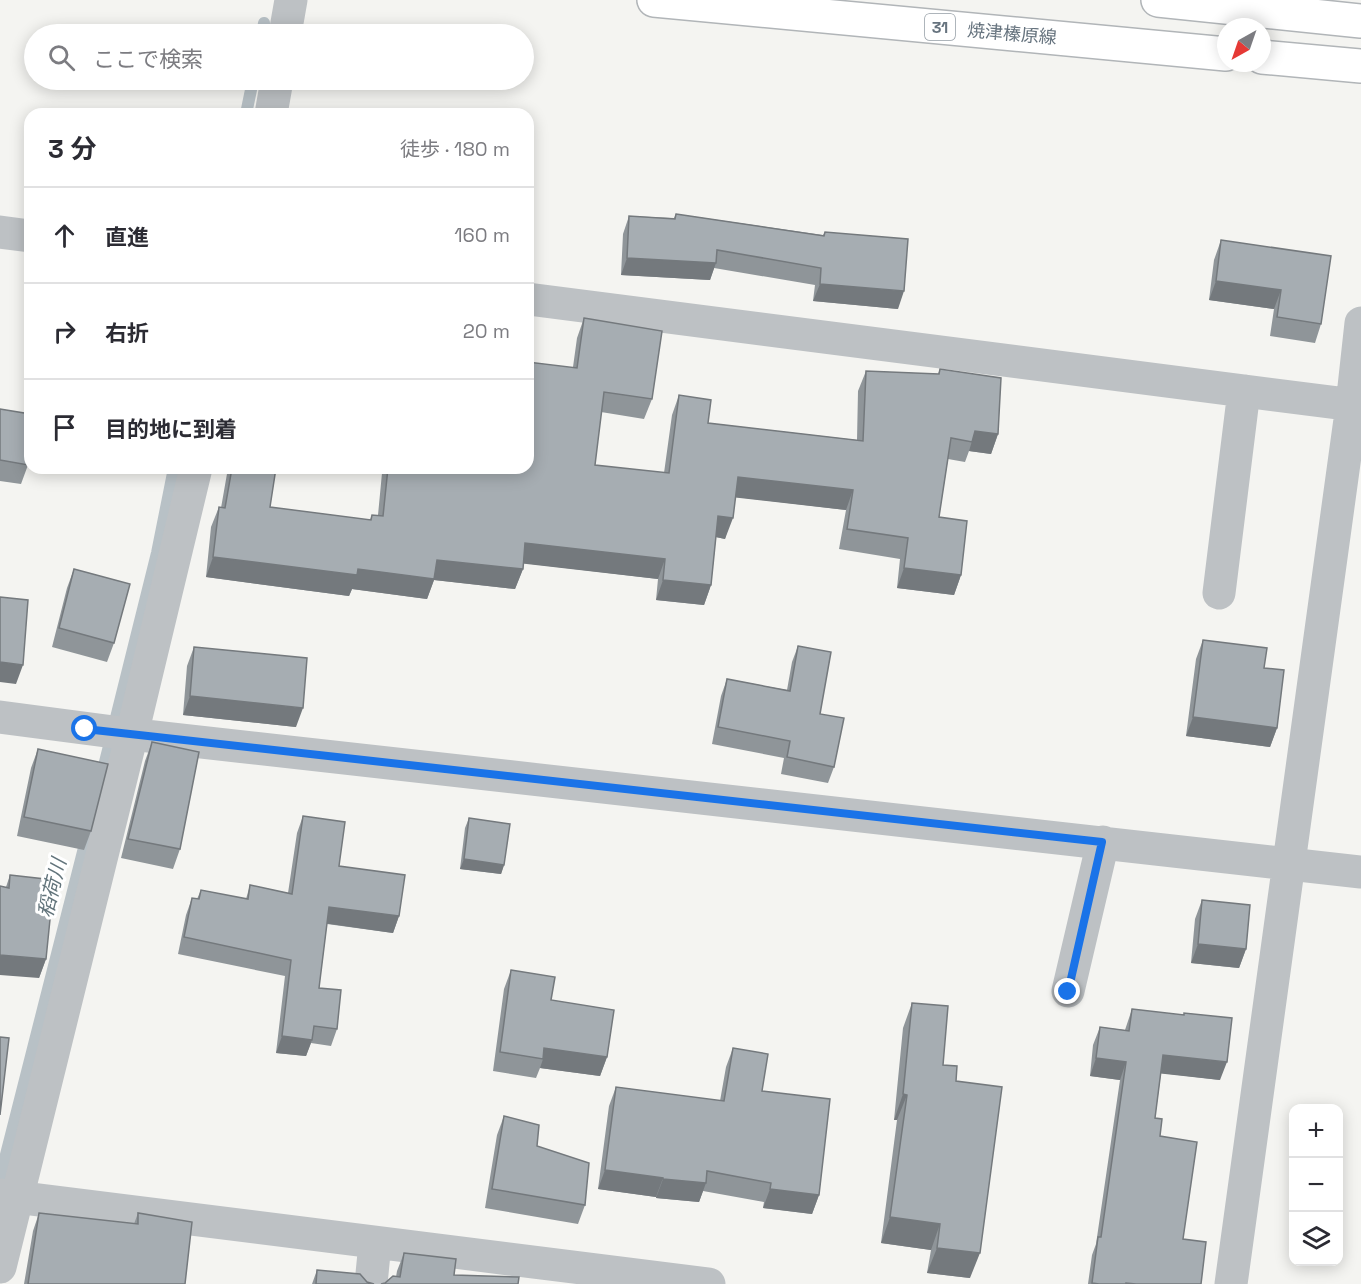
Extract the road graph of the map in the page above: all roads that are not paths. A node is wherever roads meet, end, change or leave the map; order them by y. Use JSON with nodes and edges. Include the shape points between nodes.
{"nodes":[{"id":1,"x":291,"y":0,"type":"edge"},
{"id":2,"x":654,"y":0,"type":"edge"},
{"id":3,"x":1158,"y":0,"type":"edge"},
{"id":4,"x":1361,"y":21,"type":"edge"},
{"id":5,"x":287,"y":24,"type":"edge"},
{"id":6,"x":1217,"y":53,"type":"edge"},
{"id":7,"x":1271,"y":58,"type":"edge"},
{"id":8,"x":1361,"y":66,"type":"edge"},
{"id":9,"x":275,"y":90,"type":"edge"},
{"id":10,"x":272,"y":108,"type":"edge"},
{"id":11,"x":0,"y":232,"type":"edge"},
{"id":12,"x":24,"y":235,"type":"edge"},
{"id":13,"x":534,"y":300,"type":"edge"},
{"id":14,"x":1361,"y":323,"type":"edge"},
{"id":15,"x":1244,"y":391,"type":"junction"},
{"id":16,"x":1357,"y":405,"type":"edge"},
{"id":17,"x":195,"y":474,"type":"edge"},
{"id":18,"x":1219,"y":593,"type":"dead end"},
{"id":19,"x":0,"y":717,"type":"edge"},
{"id":20,"x":130,"y":734,"type":"junction"},
{"id":21,"x":1102,"y":842,"type":"junction"},
{"id":22,"x":1289,"y":863,"type":"junction"},
{"id":23,"x":1361,"y":872,"type":"edge"},
{"id":24,"x":1068,"y":992,"type":"dead end"},
{"id":25,"x":10,"y":1197,"type":"edge"},
{"id":26,"x":375,"y":1243,"type":"junction"},
{"id":27,"x":0,"y":1266,"type":"edge"},
{"id":28,"x":371,"y":1284,"type":"edge"},
{"id":29,"x":709,"y":1284,"type":"edge"},
{"id":30,"x":1231,"y":1284,"type":"edge"}],
"edges":[{"from":1,"to":5,"type":"street"},
{"from":2,"to":6,"type":"main road","name":"焼津榛原線","number":"31"},
{"from":3,"to":4,"type":"main road"},
{"from":7,"to":8,"type":"main road"},
{"from":9,"to":10,"type":"street"},
{"from":11,"to":12,"type":"street"},
{"from":13,"to":15,"type":"street"},
{"from":14,"to":16,"type":"street"},
{"from":15,"to":16,"type":"street"},
{"from":15,"to":18,"type":"street"},
{"from":16,"to":22,"type":"street"},
{"from":17,"to":20,"type":"street"},
{"from":19,"to":20,"type":"street"},
{"from":20,"to":21,"type":"street"},
{"from":20,"to":25,"type":"street"},
{"from":21,"to":22,"type":"street"},
{"from":21,"to":24,"type":"street"},
{"from":22,"to":23,"type":"street"},
{"from":22,"to":30,"type":"street"},
{"from":25,"to":26,"type":"street"},
{"from":25,"to":27,"type":"street"},
{"from":26,"to":28,"type":"street"},
{"from":26,"to":29,"type":"street"}]}
